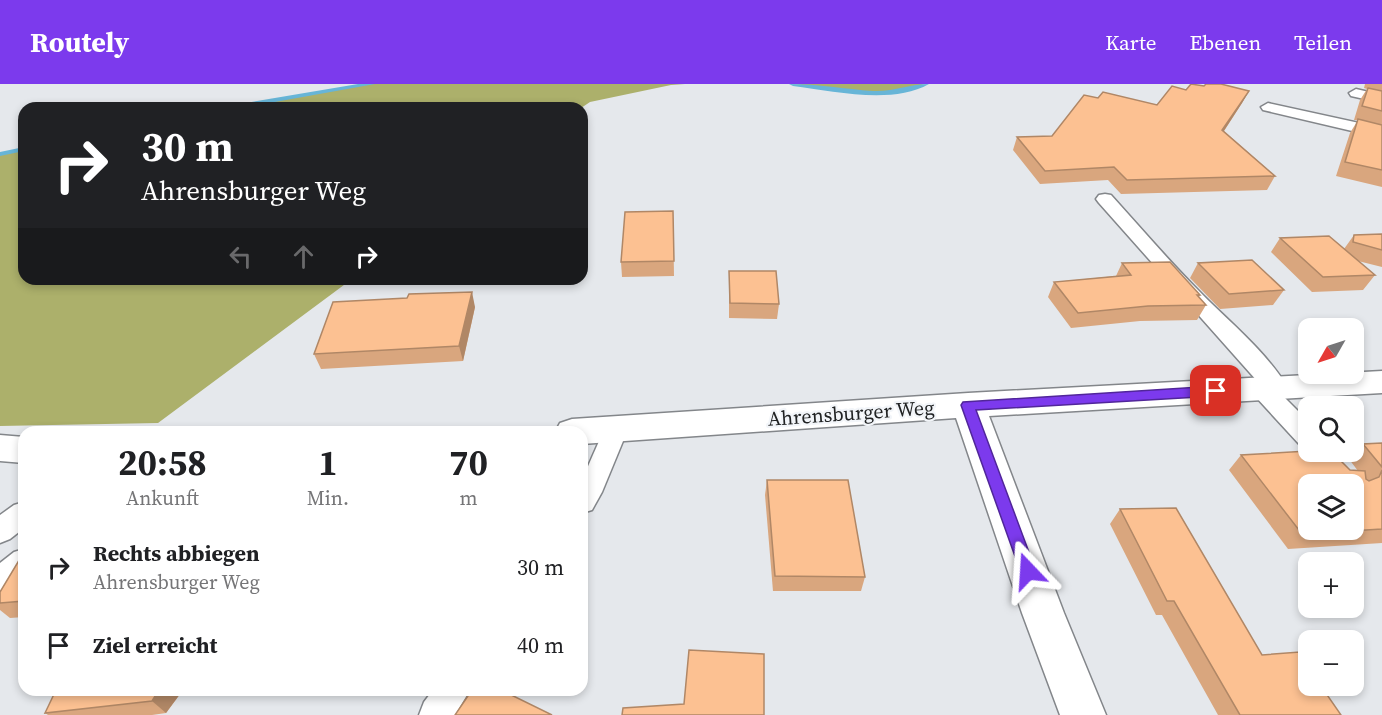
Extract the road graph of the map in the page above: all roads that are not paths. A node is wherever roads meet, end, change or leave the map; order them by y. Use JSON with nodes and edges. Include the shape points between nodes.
{"nodes":[{"id":1,"x":1356,"y":93,"type":"dead end"},
{"id":2,"x":1382,"y":99,"type":"edge"},
{"id":3,"x":1268,"y":107,"type":"dead end"},
{"id":4,"x":1382,"y":133,"type":"edge"},
{"id":5,"x":1105,"y":199,"type":"dead end"},
{"id":6,"x":1382,"y":382,"type":"edge"},
{"id":7,"x":1269,"y":388,"type":"junction"},
{"id":8,"x":968,"y":405,"type":"junction"},
{"id":9,"x":1298,"y":424,"type":"edge"},
{"id":10,"x":616,"y":429,"type":"junction"},
{"id":11,"x":588,"y":431,"type":"edge"},
{"id":12,"x":0,"y":448,"type":"edge"},
{"id":13,"x":18,"y":450,"type":"edge"},
{"id":14,"x":588,"y":493,"type":"edge"},
{"id":15,"x":18,"y":518,"type":"edge"},
{"id":16,"x":0,"y":531,"type":"edge"},
{"id":17,"x":18,"y":566,"type":"edge"},
{"id":18,"x":0,"y":580,"type":"edge"},
{"id":19,"x":449,"y":696,"type":"edge"},
{"id":20,"x":436,"y":714,"type":"edge"},
{"id":21,"x":1083,"y":715,"type":"edge"}],
"edges":[{"from":1,"to":2,"type":"lane"},
{"from":3,"to":4,"type":"lane"},
{"from":5,"to":7,"type":"lane","via":[[1252,358]]},
{"from":6,"to":7,"type":"street","name":"Ahrensburger Weg"},
{"from":7,"to":8,"type":"street","name":"Ahrensburger Weg"},
{"from":7,"to":9,"type":"lane"},
{"from":8,"to":10,"type":"street","name":"Ahrensburger Weg"},
{"from":8,"to":21,"type":"street"},
{"from":10,"to":11,"type":"street","name":"Ahrensburger Weg"},
{"from":10,"to":14,"type":"lane"},
{"from":12,"to":13,"type":"street"},
{"from":15,"to":16,"type":"lane"},
{"from":17,"to":18,"type":"lane"},
{"from":19,"to":20,"type":"lane"}]}
